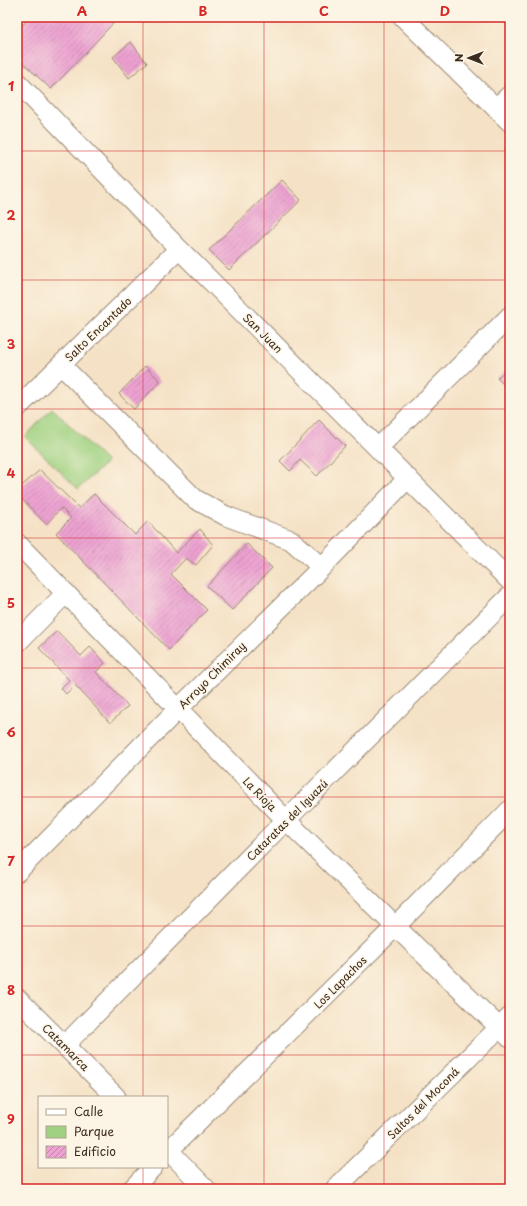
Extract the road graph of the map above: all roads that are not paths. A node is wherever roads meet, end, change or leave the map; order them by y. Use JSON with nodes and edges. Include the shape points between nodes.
{"nodes":[{"id":1,"x":403,"y":17,"type":"edge"},
{"id":2,"x":17,"y":82,"type":"edge"},
{"id":3,"x":510,"y":95,"type":"edge"},
{"id":4,"x":496,"y":108,"type":"junction"},
{"id":5,"x":510,"y":122,"type":"edge"},
{"id":6,"x":179,"y":249,"type":"junction"},
{"id":7,"x":510,"y":316,"type":"edge"},
{"id":8,"x":60,"y":365,"type":"junction"},
{"id":9,"x":17,"y":408,"type":"edge"},
{"id":10,"x":378,"y":448,"type":"junction"},
{"id":11,"x":408,"y":478,"type":"junction"},
{"id":12,"x":17,"y":543,"type":"edge"},
{"id":13,"x":322,"y":567,"type":"junction"},
{"id":14,"x":510,"y":581,"type":"edge"},
{"id":15,"x":66,"y":593,"type":"junction"},
{"id":16,"x":510,"y":596,"type":"edge"},
{"id":17,"x":17,"y":643,"type":"edge"},
{"id":18,"x":178,"y":708,"type":"junction"},
{"id":19,"x":510,"y":810,"type":"edge"},
{"id":20,"x":286,"y":820,"type":"junction"},
{"id":21,"x":17,"y":872,"type":"edge"},
{"id":22,"x":396,"y":926,"type":"junction"},
{"id":23,"x":17,"y":998,"type":"edge"},
{"id":24,"x":506,"y":1028,"type":"edge"},
{"id":25,"x":65,"y":1045,"type":"junction"},
{"id":26,"x":115,"y":1096,"type":"edge"},
{"id":27,"x":168,"y":1150,"type":"edge"},
{"id":28,"x":152,"y":1168,"type":"edge"},
{"id":29,"x":132,"y":1189,"type":"edge"},
{"id":30,"x":206,"y":1189,"type":"edge"},
{"id":31,"x":335,"y":1189,"type":"edge"}],
"edges":[{"from":1,"to":4,"type":"street"},
{"from":2,"to":6,"type":"street","name":"San Juan"},
{"from":3,"to":4,"type":"street"},
{"from":4,"to":5,"type":"street"},
{"from":6,"to":8,"type":"street","name":"Salto Encantado"},
{"from":6,"to":10,"type":"street","name":"San Juan"},
{"from":7,"to":10,"type":"street"},
{"from":8,"to":9,"type":"street","name":"Salto Encantado"},
{"from":8,"to":13,"type":"street","via":[[195,499],[226,516],[291,540]]},
{"from":10,"to":11,"type":"street","name":"San Juan"},
{"from":11,"to":13,"type":"street","name":"Arroyo Chimiray"},
{"from":11,"to":14,"type":"street","name":"San Juan"},
{"from":12,"to":15,"type":"street","name":"La Rioja"},
{"from":13,"to":18,"type":"street","name":"Arroyo Chimiray"},
{"from":15,"to":17,"type":"street"},
{"from":15,"to":18,"type":"street","name":"La Rioja"},
{"from":16,"to":20,"type":"street","name":"Cataratas del Iguazú"},
{"from":18,"to":20,"type":"street","name":"La Rioja"},
{"from":18,"to":21,"type":"street","name":"Arroyo Chimiray"},
{"from":19,"to":22,"type":"street","name":"Los Lapachos"},
{"from":20,"to":22,"type":"street","name":"La Rioja"},
{"from":20,"to":25,"type":"street","name":"Cataratas del Iguazú"},
{"from":22,"to":24,"type":"street","name":"La Rioja"},
{"from":22,"to":27,"type":"street","name":"Los Lapachos"},
{"from":23,"to":25,"type":"street","name":"Catamarca"},
{"from":24,"to":31,"type":"street","name":"Saltos del Moconá"},
{"from":25,"to":26,"type":"street","name":"Catamarca"},
{"from":27,"to":30,"type":"street"},
{"from":28,"to":29,"type":"street"}]}
